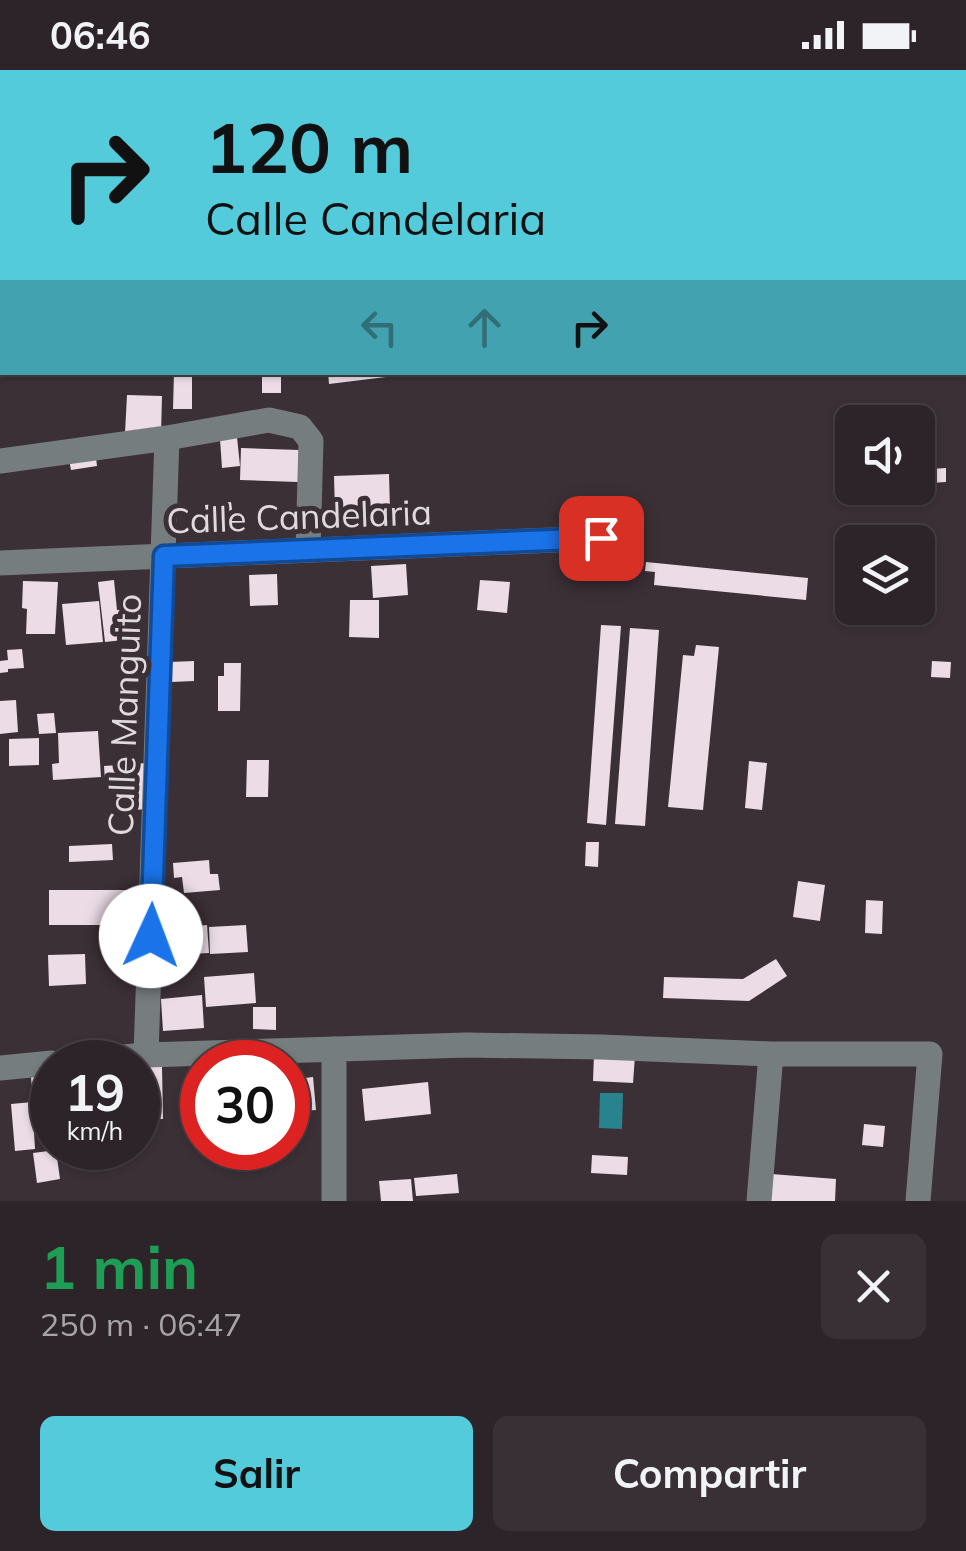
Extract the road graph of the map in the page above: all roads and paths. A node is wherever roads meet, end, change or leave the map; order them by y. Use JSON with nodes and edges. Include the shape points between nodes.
{"nodes":[{"id":1,"x":167,"y":438,"type":"junction"},
{"id":2,"x":0,"y":461,"type":"edge"},
{"id":3,"x":601,"y":538,"type":"dead end"},
{"id":4,"x":308,"y":550,"type":"junction"},
{"id":5,"x":164,"y":556,"type":"junction"},
{"id":6,"x":0,"y":563,"type":"edge"},
{"id":7,"x":147,"y":1040,"type":"edge"},
{"id":8,"x":334,"y":1049,"type":"junction"},
{"id":9,"x":771,"y":1054,"type":"junction"},
{"id":10,"x":160,"y":1055,"type":"edge"},
{"id":11,"x":30,"y":1066,"type":"edge"},
{"id":12,"x":0,"y":1068,"type":"edge"},
{"id":13,"x":334,"y":1201,"type":"edge"},
{"id":14,"x":758,"y":1201,"type":"edge"},
{"id":15,"x":918,"y":1201,"type":"edge"}],
"edges":[{"from":1,"to":2,"type":"street"},
{"from":1,"to":4,"type":"street","via":[[269,420],[300,427],[311,441]]},
{"from":1,"to":5,"type":"street","name":"Calle Manguito"},
{"from":3,"to":4,"type":"street","name":"Calle Candelaria"},
{"from":4,"to":5,"type":"street","name":"Calle Candelaria"},
{"from":5,"to":6,"type":"street","name":"Calle Candelaria"},
{"from":5,"to":7,"type":"street","name":"Calle Manguito"},
{"from":8,"to":9,"type":"street","via":[[466,1045]]},
{"from":8,"to":10,"type":"street"},
{"from":8,"to":13,"type":"street"},
{"from":9,"to":14,"type":"street"},
{"from":9,"to":15,"type":"street","via":[[930,1054]]},
{"from":11,"to":12,"type":"street"}]}
